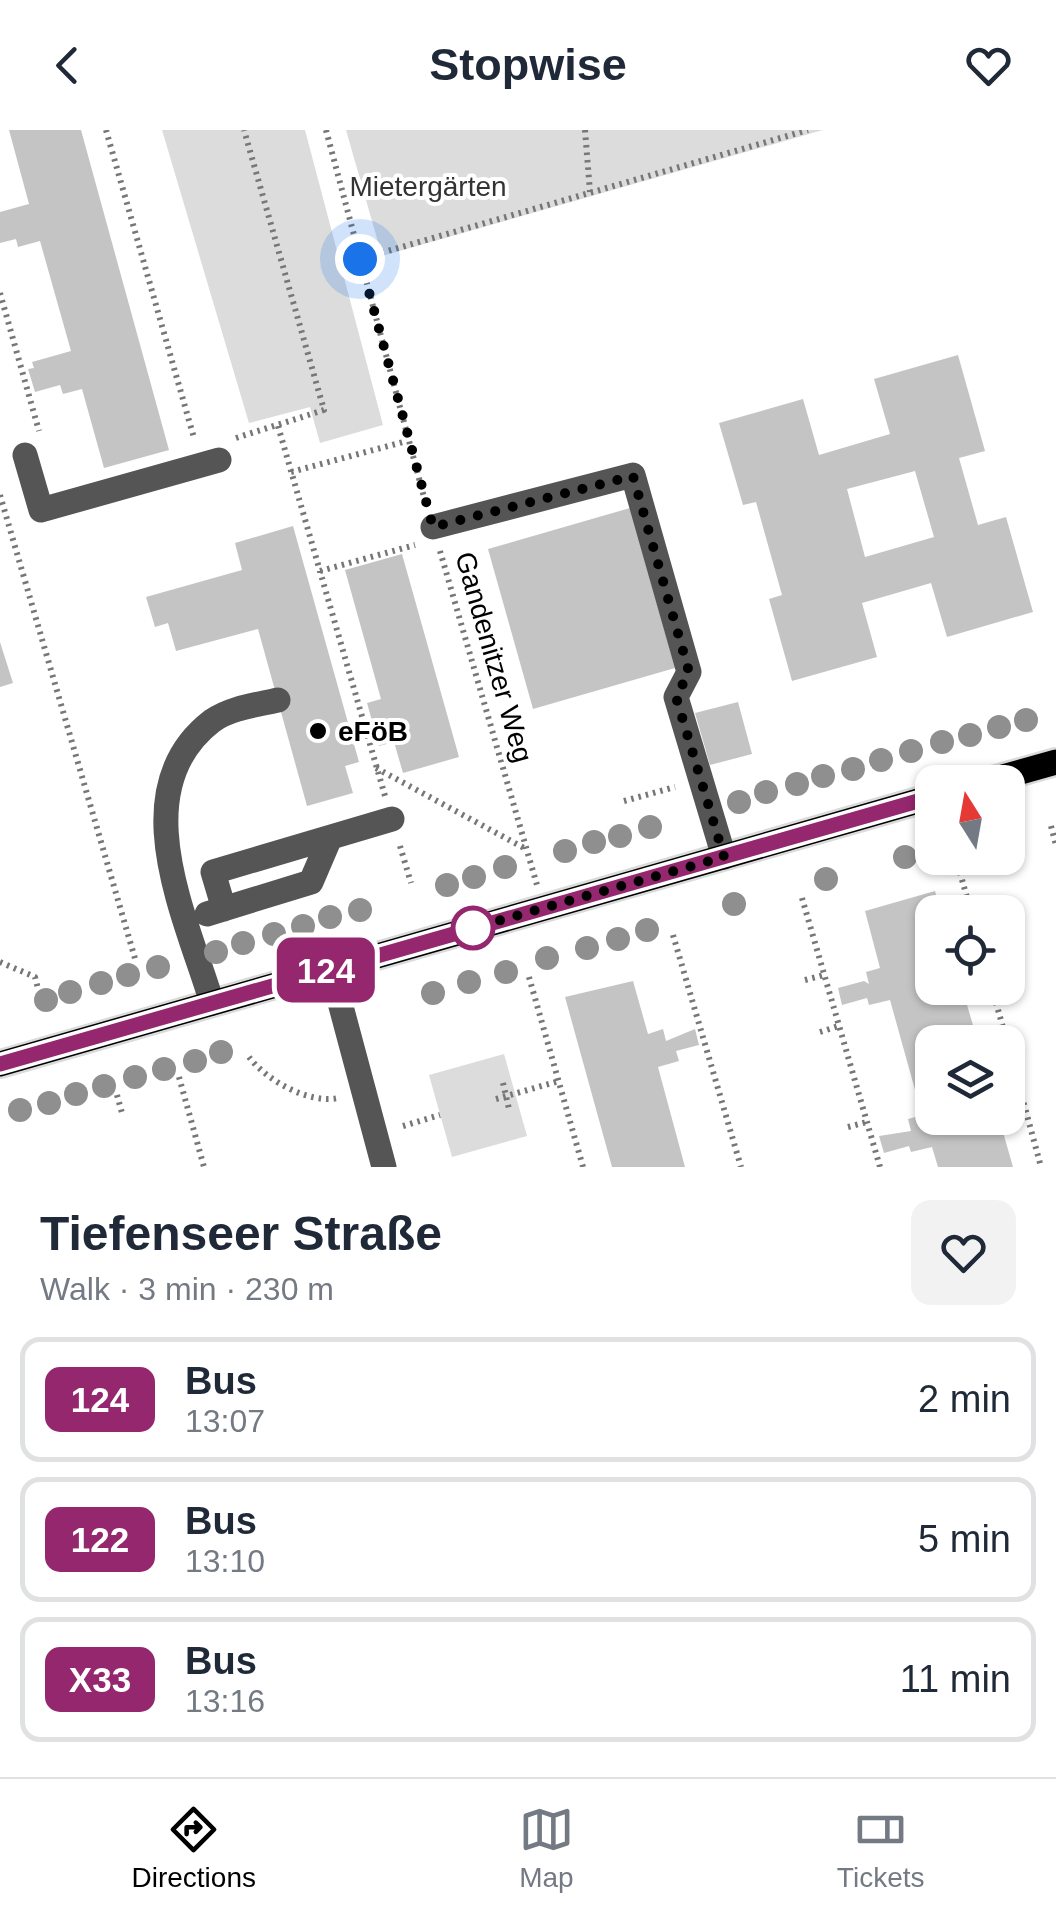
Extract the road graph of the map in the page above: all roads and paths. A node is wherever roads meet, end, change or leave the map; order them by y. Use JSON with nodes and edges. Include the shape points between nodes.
{"nodes":[{"id":1,"x":106,"y":130,"type":"edge"},
{"id":2,"x":244,"y":130,"type":"edge"},
{"id":3,"x":326,"y":130,"type":"edge"},
{"id":4,"x":585,"y":130,"type":"edge"},
{"id":5,"x":808,"y":130,"type":"edge"},
{"id":6,"x":590,"y":192,"type":"junction"},
{"id":7,"x":360,"y":259,"type":"junction"},
{"id":8,"x":0,"y":293,"type":"edge"},
{"id":9,"x":278,"y":426,"type":"junction"},
{"id":10,"x":406,"y":441,"type":"junction"},
{"id":11,"x":33,"y":445,"type":"joint"},
{"id":12,"x":214,"y":450,"type":"junction"},
{"id":13,"x":291,"y":472,"type":"junction"},
{"id":14,"x":0,"y":495,"type":"edge"},
{"id":15,"x":435,"y":533,"type":"junction"},
{"id":16,"x":320,"y":571,"type":"junction"},
{"id":17,"x":278,"y":700,"type":"dead end"},
{"id":18,"x":1056,"y":762,"type":"edge"},
{"id":19,"x":376,"y":768,"type":"junction"},
{"id":20,"x":1025,"y":771,"type":"edge"},
{"id":21,"x":701,"y":780,"type":"junction"},
{"id":22,"x":624,"y":801,"type":"dead end"},
{"id":23,"x":915,"y":802,"type":"edge"},
{"id":24,"x":392,"y":820,"type":"junction"},
{"id":25,"x":1051,"y":826,"type":"dead end"},
{"id":26,"x":329,"y":840,"type":"junction"},
{"id":27,"x":1056,"y":845,"type":"edge"},
{"id":28,"x":724,"y":857,"type":"junction"},
{"id":29,"x":411,"y":883,"type":"dead end"},
{"id":30,"x":802,"y":898,"type":"dead end"},
{"id":31,"x":224,"y":909,"type":"junction"},
{"id":32,"x":188,"y":919,"type":"junction"},
{"id":33,"x":673,"y":935,"type":"dead end"},
{"id":34,"x":0,"y":962,"type":"edge"},
{"id":35,"x":136,"y":962,"type":"dead end"},
{"id":36,"x":331,"y":969,"type":"junction"},
{"id":37,"x":824,"y":975,"type":"junction"},
{"id":38,"x":530,"y":976,"type":"dead end"},
{"id":39,"x":805,"y":980,"type":"dead end"},
{"id":40,"x":38,"y":989,"type":"dead end"},
{"id":41,"x":212,"y":1003,"type":"junction"},
{"id":42,"x":839,"y":1026,"type":"junction"},
{"id":43,"x":820,"y":1032,"type":"dead end"},
{"id":44,"x":249,"y":1057,"type":"dead end"},
{"id":45,"x":0,"y":1064,"type":"edge"},
{"id":46,"x":179,"y":1077,"type":"dead end"},
{"id":47,"x":559,"y":1081,"type":"junction"},
{"id":48,"x":502,"y":1083,"type":"dead end"},
{"id":49,"x":364,"y":1092,"type":"junction"},
{"id":50,"x":117,"y":1095,"type":"dead end"},
{"id":51,"x":506,"y":1096,"type":"junction"},
{"id":52,"x":496,"y":1100,"type":"dead end"},
{"id":53,"x":1025,"y":1109,"type":"edge"},
{"id":54,"x":510,"y":1110,"type":"dead end"},
{"id":55,"x":122,"y":1113,"type":"dead end"},
{"id":56,"x":440,"y":1116,"type":"dead end"},
{"id":57,"x":427,"y":1119,"type":"dead end"},
{"id":58,"x":866,"y":1122,"type":"junction"},
{"id":59,"x":848,"y":1127,"type":"dead end"},
{"id":60,"x":204,"y":1167,"type":"edge"},
{"id":61,"x":384,"y":1167,"type":"edge"},
{"id":62,"x":583,"y":1167,"type":"edge"},
{"id":63,"x":741,"y":1167,"type":"edge"},
{"id":64,"x":880,"y":1167,"type":"edge"},
{"id":65,"x":1041,"y":1167,"type":"edge"}],
"edges":[{"from":1,"to":12,"type":"path"},
{"from":2,"to":9,"type":"path","via":[[324,410]]},
{"from":3,"to":7,"type":"path","name":"Gandenitzer Weg"},
{"from":4,"to":6,"type":"path"},
{"from":5,"to":6,"type":"path"},
{"from":6,"to":7,"type":"path"},
{"from":7,"to":10,"type":"path","name":"Gandenitzer Weg"},
{"from":8,"to":11,"type":"path"},
{"from":9,"to":12,"type":"path"},
{"from":9,"to":13,"type":"path"},
{"from":10,"to":13,"type":"path"},
{"from":10,"to":15,"type":"path","name":"Gandenitzer Weg"},
{"from":11,"to":12,"type":"street","via":[[40,510]]},
{"from":13,"to":16,"type":"path"},
{"from":14,"to":35,"type":"path"},
{"from":15,"to":16,"type":"path"},
{"from":15,"to":19,"type":"path","name":"Gandenitzer Weg","via":[[528,850]]},
{"from":15,"to":21,"type":"street","via":[[633,476],[689,672],[676,697]]},
{"from":16,"to":19,"type":"path"},
{"from":17,"to":32,"type":"street","via":[[212,722],[192,742],[168,790],[166,843]]},
{"from":18,"to":20,"type":"main road"},
{"from":19,"to":24,"type":"path"},
{"from":21,"to":22,"type":"path"},
{"from":21,"to":28,"type":"street"},
{"from":23,"to":28,"type":"main road"},
{"from":24,"to":26,"type":"street"},
{"from":24,"to":29,"type":"path"},
{"from":25,"to":27,"type":"path"},
{"from":26,"to":31,"type":"street","via":[[311,882]]},
{"from":26,"to":31,"type":"street","via":[[213,872]]},
{"from":28,"to":36,"type":"main road"},
{"from":30,"to":37,"type":"path"},
{"from":31,"to":32,"type":"street"},
{"from":32,"to":41,"type":"street"},
{"from":33,"to":63,"type":"path"},
{"from":34,"to":40,"type":"path","via":[[35,977]]},
{"from":36,"to":41,"type":"main road"},
{"from":36,"to":49,"type":"street"},
{"from":37,"to":39,"type":"path"},
{"from":37,"to":42,"type":"path"},
{"from":38,"to":47,"type":"path"},
{"from":41,"to":45,"type":"main road"},
{"from":42,"to":43,"type":"path"},
{"from":42,"to":58,"type":"path"},
{"from":44,"to":49,"type":"path","via":[[264,1076],[319,1102]]},
{"from":46,"to":60,"type":"path"},
{"from":47,"to":51,"type":"path"},
{"from":47,"to":62,"type":"path"},
{"from":48,"to":51,"type":"path"},
{"from":49,"to":61,"type":"street"},
{"from":50,"to":55,"type":"path"},
{"from":51,"to":52,"type":"path"},
{"from":51,"to":54,"type":"path"},
{"from":53,"to":65,"type":"path"},
{"from":56,"to":57,"type":"path"},
{"from":58,"to":59,"type":"path"},
{"from":58,"to":64,"type":"path"}]}
